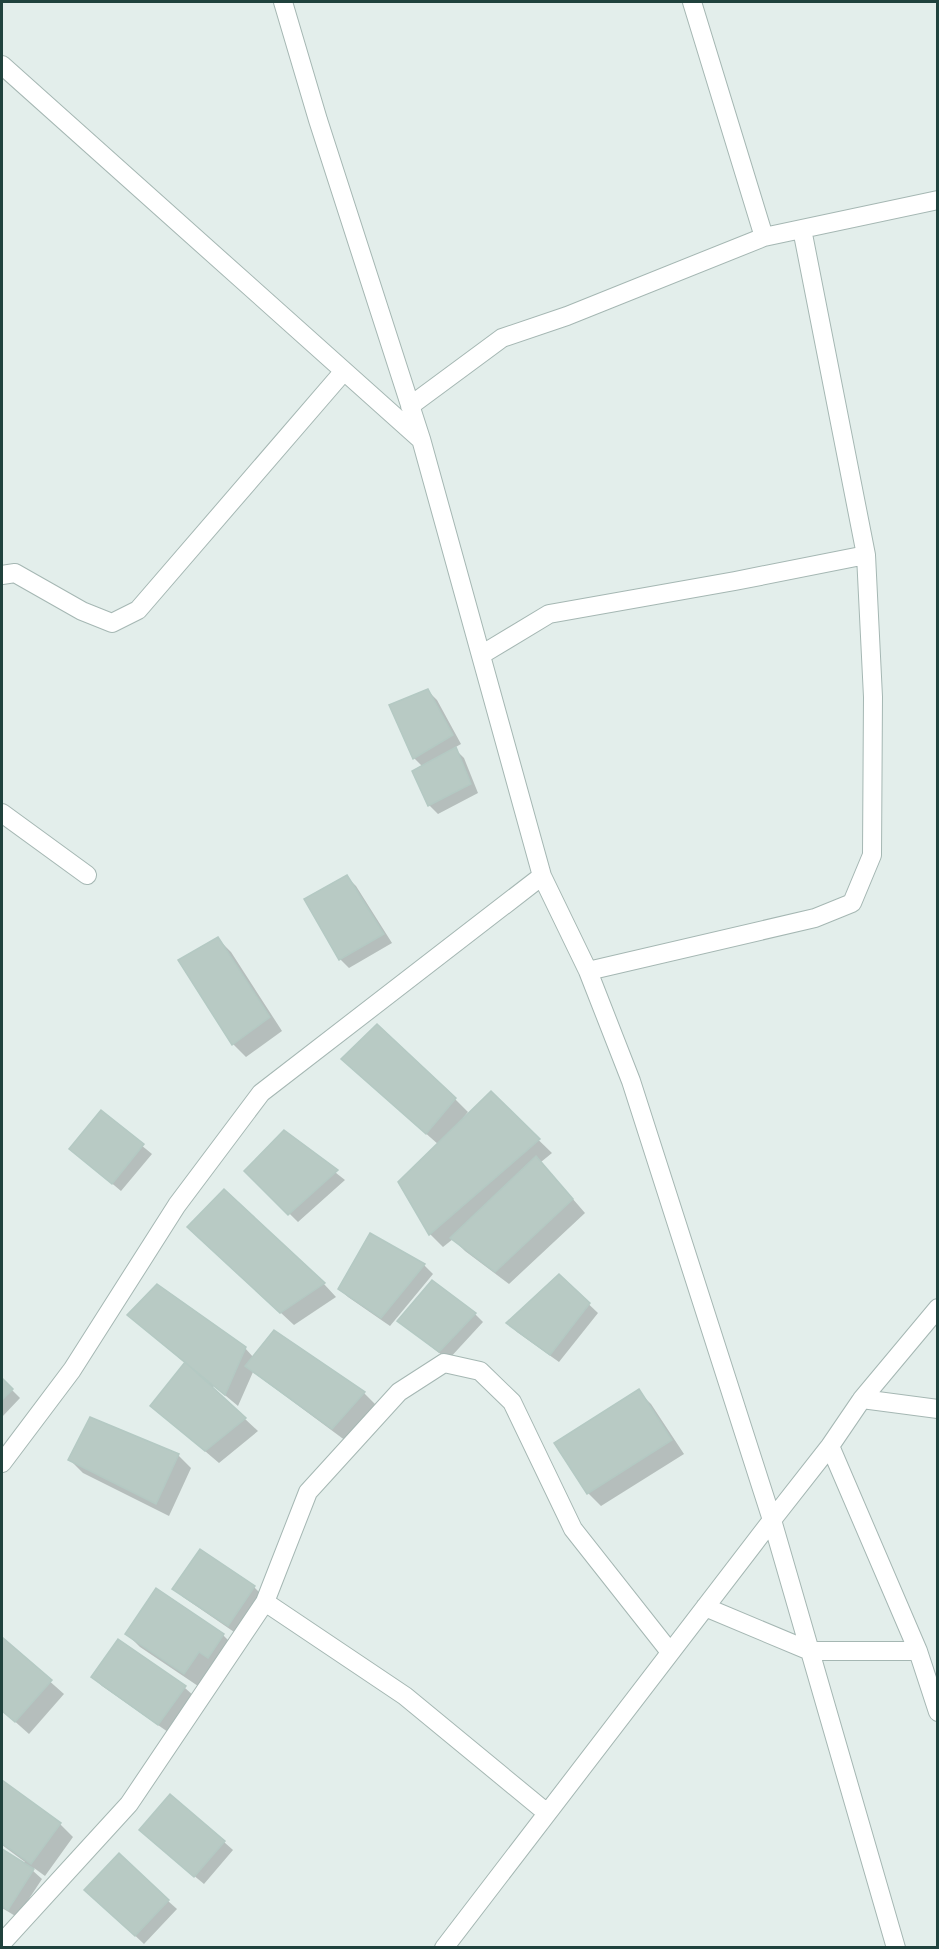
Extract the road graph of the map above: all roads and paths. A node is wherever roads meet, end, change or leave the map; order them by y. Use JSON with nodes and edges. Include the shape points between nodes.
{"nodes":[{"id":1,"x":283,"y":2,"type":"edge"},
{"id":2,"x":692,"y":2,"type":"edge"},
{"id":3,"x":2,"y":67,"type":"edge"},
{"id":4,"x":938,"y":200,"type":"edge"},
{"id":5,"x":802,"y":229,"type":"junction"},
{"id":6,"x":764,"y":237,"type":"junction"},
{"id":7,"x":344,"y":371,"type":"junction"},
{"id":8,"x":410,"y":406,"type":"junction"},
{"id":9,"x":421,"y":440,"type":"junction"},
{"id":10,"x":866,"y":555,"type":"junction"},
{"id":11,"x":2,"y":575,"type":"edge"},
{"id":12,"x":481,"y":655,"type":"junction"},
{"id":13,"x":2,"y":813,"type":"edge"},
{"id":14,"x":87,"y":875,"type":"dead end"},
{"id":15,"x":542,"y":876,"type":"junction"},
{"id":16,"x":588,"y":970,"type":"junction"},
{"id":17,"x":938,"y":1308,"type":"edge"},
{"id":18,"x":862,"y":1400,"type":"junction"},
{"id":19,"x":938,"y":1409,"type":"edge"},
{"id":20,"x":830,"y":1446,"type":"junction"},
{"id":21,"x":2,"y":1463,"type":"edge"},
{"id":22,"x":772,"y":1520,"type":"junction"},
{"id":23,"x":265,"y":1602,"type":"junction"},
{"id":24,"x":705,"y":1607,"type":"junction"},
{"id":25,"x":810,"y":1651,"type":"junction"},
{"id":26,"x":918,"y":1651,"type":"junction"},
{"id":27,"x":670,"y":1652,"type":"junction"},
{"id":28,"x":938,"y":1712,"type":"edge"},
{"id":29,"x":547,"y":1813,"type":"junction"},
{"id":30,"x":6,"y":1945,"type":"edge"},
{"id":31,"x":444,"y":1947,"type":"edge"},
{"id":32,"x":896,"y":1947,"type":"edge"}],
"edges":[{"from":1,"to":8,"type":"street"},
{"from":2,"to":6,"type":"street"},
{"from":3,"to":7,"type":"street"},
{"from":4,"to":5,"type":"street"},
{"from":5,"to":6,"type":"street"},
{"from":5,"to":10,"type":"street"},
{"from":6,"to":8,"type":"street","via":[[502,338]]},
{"from":7,"to":9,"type":"street"},
{"from":7,"to":11,"type":"street","via":[[138,610],[112,623],[82,611],[15,573]]},
{"from":8,"to":9,"type":"street"},
{"from":9,"to":12,"type":"street"},
{"from":10,"to":12,"type":"street","via":[[549,614]]},
{"from":10,"to":16,"type":"street","via":[[873,697],[872,855],[852,903],[815,918]]},
{"from":12,"to":15,"type":"street"},
{"from":13,"to":14,"type":"street"},
{"from":15,"to":16,"type":"street"},
{"from":15,"to":21,"type":"street","via":[[261,1093],[177,1205],[72,1370]]},
{"from":16,"to":22,"type":"street","via":[[631,1081]]},
{"from":17,"to":18,"type":"street"},
{"from":18,"to":19,"type":"street"},
{"from":18,"to":20,"type":"street"},
{"from":20,"to":22,"type":"street"},
{"from":20,"to":26,"type":"street"},
{"from":22,"to":24,"type":"street"},
{"from":22,"to":25,"type":"street"},
{"from":23,"to":27,"type":"street","via":[[308,1492],[399,1392],[444,1363],[480,1371],[512,1402],[573,1529]]},
{"from":23,"to":29,"type":"street","via":[[405,1696]]},
{"from":23,"to":30,"type":"street","via":[[129,1804]]},
{"from":24,"to":25,"type":"street"},
{"from":24,"to":27,"type":"street"},
{"from":25,"to":26,"type":"street"},
{"from":25,"to":32,"type":"street"},
{"from":26,"to":28,"type":"street"},
{"from":27,"to":29,"type":"street"},
{"from":29,"to":31,"type":"street"}]}
